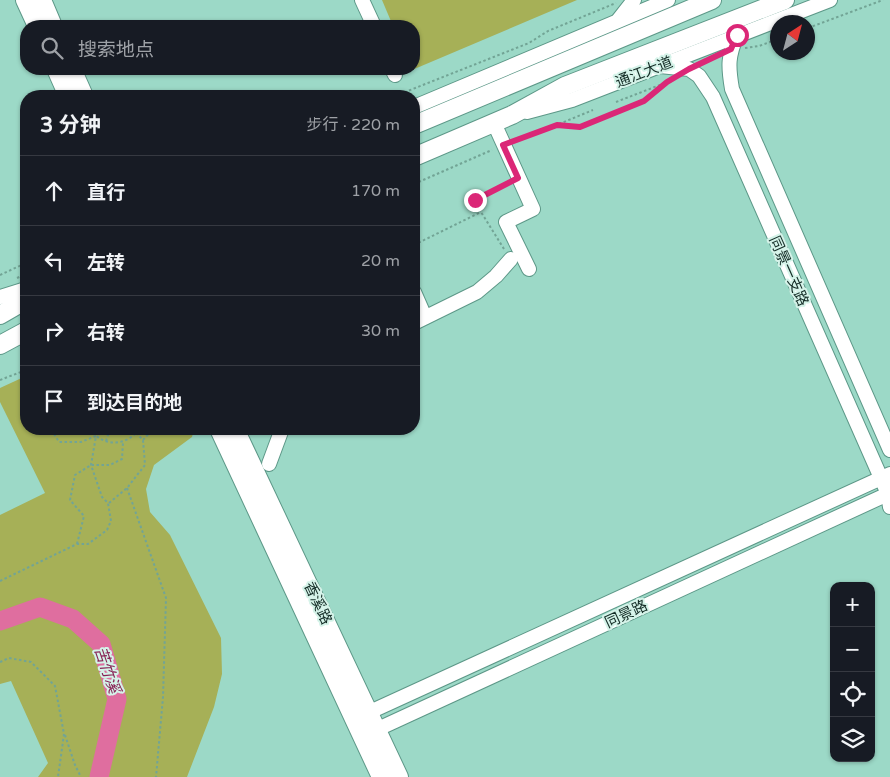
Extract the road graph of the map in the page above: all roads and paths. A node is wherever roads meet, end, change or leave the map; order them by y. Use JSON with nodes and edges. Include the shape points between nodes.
{"nodes":[{"id":1,"x":25,"y":0,"type":"edge"},
{"id":2,"x":42,"y":0,"type":"edge"},
{"id":3,"x":362,"y":0,"type":"edge"},
{"id":4,"x":668,"y":0,"type":"edge"},
{"id":5,"x":712,"y":0,"type":"edge"},
{"id":6,"x":784,"y":0,"type":"edge"},
{"id":7,"x":830,"y":0,"type":"edge"},
{"id":8,"x":883,"y":0,"type":"edge"},
{"id":9,"x":627,"y":1,"type":"edge"},
{"id":10,"x":34,"y":20,"type":"edge"},
{"id":11,"x":50,"y":20,"type":"edge"},
{"id":12,"x":371,"y":20,"type":"edge"},
{"id":13,"x":618,"y":20,"type":"junction"},
{"id":14,"x":815,"y":25,"type":"edge"},
{"id":15,"x":737,"y":35,"type":"junction"},
{"id":16,"x":770,"y":43,"type":"edge"},
{"id":17,"x":731,"y":49,"type":"junction"},
{"id":18,"x":660,"y":66,"type":"junction"},
{"id":19,"x":689,"y":69,"type":"junction"},
{"id":20,"x":59,"y":75,"type":"edge"},
{"id":21,"x":75,"y":75,"type":"edge"},
{"id":22,"x":667,"y":82,"type":"junction"},
{"id":23,"x":65,"y":90,"type":"edge"},
{"id":24,"x":81,"y":90,"type":"edge"},
{"id":25,"x":410,"y":90,"type":"edge"},
{"id":26,"x":616,"y":102,"type":"dead end"},
{"id":27,"x":420,"y":104,"type":"edge"},
{"id":28,"x":593,"y":110,"type":"dead end"},
{"id":29,"x":512,"y":116,"type":"junction"},
{"id":30,"x":420,"y":122,"type":"edge"},
{"id":31,"x":494,"y":123,"type":"junction"},
{"id":32,"x":557,"y":125,"type":"junction"},
{"id":33,"x":503,"y":145,"type":"junction"},
{"id":34,"x":420,"y":154,"type":"edge"},
{"id":35,"x":518,"y":178,"type":"junction"},
{"id":36,"x":420,"y":181,"type":"edge"},
{"id":37,"x":481,"y":212,"type":"junction"},
{"id":38,"x":420,"y":242,"type":"edge"},
{"id":39,"x":511,"y":260,"type":"joint"},
{"id":40,"x":20,"y":266,"type":"edge"},
{"id":41,"x":529,"y":269,"type":"dead end"},
{"id":42,"x":0,"y":275,"type":"edge"},
{"id":43,"x":20,"y":277,"type":"edge"},
{"id":44,"x":14,"y":280,"type":"dead end"},
{"id":45,"x":20,"y":291,"type":"edge"},
{"id":46,"x":0,"y":298,"type":"edge"},
{"id":47,"x":20,"y":303,"type":"edge"},
{"id":48,"x":0,"y":315,"type":"edge"},
{"id":49,"x":420,"y":320,"type":"edge"},
{"id":50,"x":20,"y":334,"type":"edge"},
{"id":51,"x":0,"y":345,"type":"edge"},
{"id":52,"x":20,"y":372,"type":"edge"},
{"id":53,"x":0,"y":380,"type":"edge"},
{"id":54,"x":55,"y":435,"type":"edge"},
{"id":55,"x":108,"y":435,"type":"edge"},
{"id":56,"x":133,"y":435,"type":"edge"},
{"id":57,"x":138,"y":435,"type":"edge"},
{"id":58,"x":148,"y":435,"type":"edge"},
{"id":59,"x":222,"y":435,"type":"edge"},
{"id":60,"x":238,"y":435,"type":"edge"},
{"id":61,"x":280,"y":435,"type":"edge"},
{"id":62,"x":96,"y":436,"type":"junction"},
{"id":63,"x":144,"y":440,"type":"junction"},
{"id":64,"x":106,"y":442,"type":"junction"},
{"id":65,"x":123,"y":442,"type":"junction"},
{"id":66,"x":890,"y":450,"type":"edge"},
{"id":67,"x":269,"y":464,"type":"dead end"},
{"id":68,"x":91,"y":465,"type":"junction"},
{"id":69,"x":885,"y":477,"type":"edge"},
{"id":70,"x":127,"y":488,"type":"junction"},
{"id":71,"x":889,"y":498,"type":"edge"},
{"id":72,"x":108,"y":503,"type":"junction"},
{"id":73,"x":77,"y":544,"type":"junction"},
{"id":74,"x":0,"y":581,"type":"edge"},
{"id":75,"x":0,"y":662,"type":"edge"},
{"id":76,"x":362,"y":716,"type":"junction"},
{"id":77,"x":370,"y":732,"type":"junction"},
{"id":78,"x":64,"y":734,"type":"junction"},
{"id":79,"x":58,"y":777,"type":"edge"},
{"id":80,"x":81,"y":777,"type":"edge"},
{"id":81,"x":156,"y":777,"type":"edge"},
{"id":82,"x":380,"y":777,"type":"edge"},
{"id":83,"x":399,"y":777,"type":"edge"}],
"edges":[{"from":1,"to":10,"type":"main road"},
{"from":2,"to":11,"type":"main road"},
{"from":3,"to":12,"type":"street"},
{"from":4,"to":13,"type":"street"},
{"from":5,"to":30,"type":"main road"},
{"from":6,"to":29,"type":"main road","name":"通江大道","via":[[565,86]]},
{"from":7,"to":15,"type":"street","name":"通江大道"},
{"from":8,"to":14,"type":"path"},
{"from":9,"to":13,"type":"street"},
{"from":9,"to":25,"type":"path"},
{"from":13,"to":27,"type":"street"},
{"from":15,"to":17,"type":"street","name":"同景一支路"},
{"from":15,"to":18,"type":"street","name":"通江大道"},
{"from":16,"to":17,"type":"path"},
{"from":17,"to":66,"type":"street","name":"同景一支路","via":[[728,68],[732,89]]},
{"from":18,"to":19,"type":"street"},
{"from":18,"to":29,"type":"street","name":"通江大道","via":[[572,100]]},
{"from":19,"to":22,"type":"path"},
{"from":19,"to":69,"type":"street","name":"同景一支路","via":[[699,76],[713,97]]},
{"from":20,"to":23,"type":"main road"},
{"from":21,"to":24,"type":"main road"},
{"from":22,"to":26,"type":"path"},
{"from":22,"to":32,"type":"path","via":[[644,101],[580,127]]},
{"from":28,"to":32,"type":"path"},
{"from":29,"to":31,"type":"main road","name":"通江大道"},
{"from":31,"to":33,"type":"street"},
{"from":31,"to":34,"type":"main road","name":"通江大道"},
{"from":32,"to":33,"type":"path"},
{"from":33,"to":35,"type":"street"},
{"from":33,"to":36,"type":"path"},
{"from":35,"to":37,"type":"path","via":[[475,200]]},
{"from":35,"to":41,"type":"street","via":[[532,209],[506,222]]},
{"from":37,"to":38,"type":"path"},
{"from":37,"to":39,"type":"path"},
{"from":39,"to":49,"type":"street","via":[[477,292]]},
{"from":40,"to":42,"type":"path"},
{"from":43,"to":44,"type":"path"},
{"from":45,"to":46,"type":"street"},
{"from":47,"to":48,"type":"main road"},
{"from":50,"to":51,"type":"main road"},
{"from":52,"to":53,"type":"path"},
{"from":54,"to":62,"type":"path","via":[[59,442],[81,442]]},
{"from":55,"to":64,"type":"path"},
{"from":56,"to":65,"type":"path"},
{"from":57,"to":63,"type":"path"},
{"from":58,"to":63,"type":"path"},
{"from":59,"to":76,"type":"main road","name":"香溪路"},
{"from":60,"to":76,"type":"main road","name":"香溪路"},
{"from":61,"to":67,"type":"street"},
{"from":62,"to":64,"type":"path"},
{"from":62,"to":68,"type":"path"},
{"from":63,"to":70,"type":"path","via":[[145,465]]},
{"from":64,"to":65,"type":"path"},
{"from":65,"to":68,"type":"path","via":[[122,459],[110,465]]},
{"from":68,"to":72,"type":"path","via":[[102,497]]},
{"from":68,"to":73,"type":"path","via":[[75,475],[70,500],[84,516]]},
{"from":69,"to":71,"type":"street","name":"同景一支路"},
{"from":69,"to":76,"type":"street"},
{"from":70,"to":72,"type":"path"},
{"from":70,"to":81,"type":"path","via":[[166,598],[163,697]]},
{"from":71,"to":77,"type":"street","name":"同景路"},
{"from":72,"to":73,"type":"path","via":[[111,521],[107,530],[88,544]]},
{"from":73,"to":74,"type":"path"},
{"from":75,"to":78,"type":"path","via":[[9,658],[31,662],[55,686]]},
{"from":76,"to":77,"type":"main road","name":"香溪路"},
{"from":77,"to":82,"type":"main road","name":"香溪路"},
{"from":77,"to":83,"type":"main road","name":"香溪路"},
{"from":78,"to":79,"type":"path"},
{"from":78,"to":80,"type":"path"}]}
